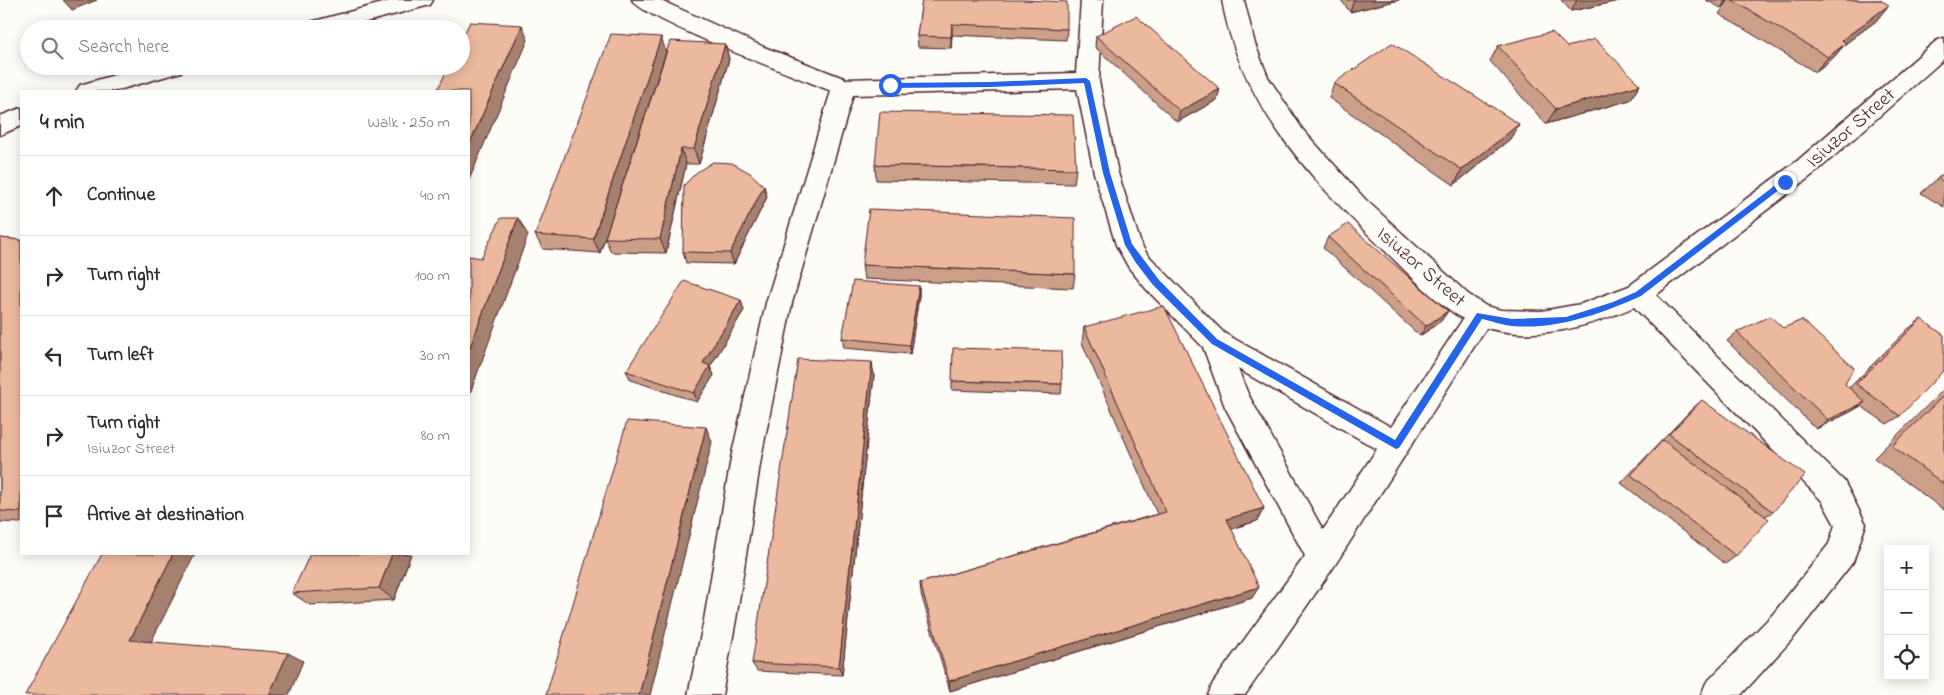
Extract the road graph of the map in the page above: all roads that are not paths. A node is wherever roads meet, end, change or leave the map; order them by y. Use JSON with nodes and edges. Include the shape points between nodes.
{"nodes":[{"id":1,"x":422,"y":0,"type":"edge"},
{"id":2,"x":643,"y":0,"type":"edge"},
{"id":3,"x":1092,"y":0,"type":"edge"},
{"id":4,"x":1233,"y":0,"type":"edge"},
{"id":5,"x":345,"y":20,"type":"edge"},
{"id":6,"x":1944,"y":46,"type":"edge"},
{"id":7,"x":142,"y":75,"type":"edge"},
{"id":8,"x":1086,"y":81,"type":"junction"},
{"id":9,"x":844,"y":87,"type":"junction"},
{"id":10,"x":91,"y":90,"type":"edge"},
{"id":11,"x":20,"y":116,"type":"edge"},
{"id":12,"x":0,"y":126,"type":"edge"},
{"id":13,"x":1638,"y":294,"type":"junction"},
{"id":14,"x":1480,"y":315,"type":"junction"},
{"id":15,"x":1214,"y":341,"type":"junction"},
{"id":16,"x":1396,"y":445,"type":"junction"},
{"id":17,"x":1322,"y":558,"type":"junction"},
{"id":18,"x":705,"y":695,"type":"edge"},
{"id":19,"x":1225,"y":695,"type":"edge"},
{"id":20,"x":1718,"y":695,"type":"edge"}],
"edges":[{"from":1,"to":5,"type":"street"},
{"from":2,"to":9,"type":"street","via":[[756,52]]},
{"from":3,"to":8,"type":"street"},
{"from":4,"to":14,"type":"street","name":"Isiuzor Street","via":[[1236,23],[1260,84],[1310,156],[1392,243],[1444,291]]},
{"from":6,"to":13,"type":"street","name":"Isiuzor Street","via":[[1806,167]]},
{"from":7,"to":10,"type":"street"},
{"from":8,"to":9,"type":"street"},
{"from":8,"to":15,"type":"street","via":[[1106,173],[1129,245],[1156,282]]},
{"from":9,"to":18,"type":"street","via":[[779,303],[746,458]]},
{"from":11,"to":12,"type":"street"},
{"from":13,"to":14,"type":"street","name":"Isiuzor Street","via":[[1566,320],[1512,322]]},
{"from":13,"to":20,"type":"street","via":[[1833,491],[1851,524],[1842,552],[1784,625]]},
{"from":14,"to":16,"type":"street"},
{"from":15,"to":16,"type":"street"},
{"from":15,"to":17,"type":"street","via":[[1235,398]]},
{"from":16,"to":17,"type":"street"},
{"from":17,"to":19,"type":"street"}]}
